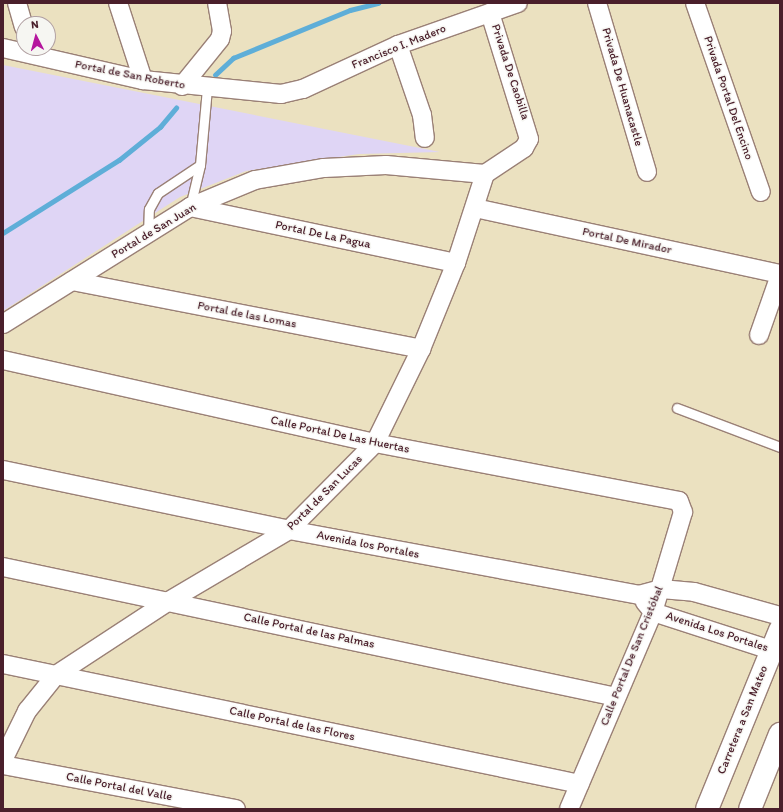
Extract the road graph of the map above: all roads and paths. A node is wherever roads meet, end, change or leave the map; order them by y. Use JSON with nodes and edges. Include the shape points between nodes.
{"nodes":[{"id":1,"x":17,"y":3,"type":"edge"},
{"id":2,"x":118,"y":3,"type":"edge"},
{"id":3,"x":217,"y":3,"type":"edge"},
{"id":4,"x":518,"y":3,"type":"edge"},
{"id":5,"x":597,"y":3,"type":"edge"},
{"id":6,"x":695,"y":3,"type":"edge"},
{"id":7,"x":490,"y":13,"type":"junction"},
{"id":8,"x":21,"y":16,"type":"edge"},
{"id":9,"x":398,"y":45,"type":"junction"},
{"id":10,"x":3,"y":48,"type":"edge"},
{"id":11,"x":16,"y":50,"type":"edge"},
{"id":12,"x":47,"y":56,"type":"edge"},
{"id":13,"x":143,"y":80,"type":"junction"},
{"id":14,"x":182,"y":86,"type":"junction"},
{"id":15,"x":206,"y":88,"type":"junction"},
{"id":16,"x":282,"y":94,"type":"joint"},
{"id":17,"x":426,"y":138,"type":"dead end"},
{"id":18,"x":200,"y":165,"type":"junction"},
{"id":19,"x":647,"y":172,"type":"dead end"},
{"id":20,"x":485,"y":174,"type":"junction"},
{"id":21,"x":762,"y":192,"type":"dead end"},
{"id":22,"x":190,"y":207,"type":"junction"},
{"id":23,"x":475,"y":208,"type":"junction"},
{"id":24,"x":148,"y":234,"type":"junction"},
{"id":25,"x":456,"y":264,"type":"junction"},
{"id":26,"x":780,"y":275,"type":"edge"},
{"id":27,"x":72,"y":281,"type":"junction"},
{"id":28,"x":3,"y":324,"type":"edge"},
{"id":29,"x":759,"y":335,"type":"dead end"},
{"id":30,"x":421,"y":349,"type":"junction"},
{"id":31,"x":3,"y":360,"type":"edge"},
{"id":32,"x":677,"y":408,"type":"dead end"},
{"id":33,"x":375,"y":443,"type":"junction"},
{"id":34,"x":780,"y":447,"type":"edge"},
{"id":35,"x":3,"y":470,"type":"edge"},
{"id":36,"x":680,"y":501,"type":"joint"},
{"id":37,"x":289,"y":530,"type":"junction"},
{"id":38,"x":3,"y":567,"type":"edge"},
{"id":39,"x":660,"y":589,"type":"junction"},
{"id":40,"x":640,"y":595,"type":"junction"},
{"id":41,"x":169,"y":601,"type":"junction"},
{"id":42,"x":653,"y":612,"type":"junction"},
{"id":43,"x":780,"y":616,"type":"edge"},
{"id":44,"x":777,"y":644,"type":"edge"},
{"id":45,"x":3,"y":664,"type":"edge"},
{"id":46,"x":56,"y":676,"type":"junction"},
{"id":47,"x":616,"y":697,"type":"junction"},
{"id":48,"x":780,"y":734,"type":"edge"},
{"id":49,"x":3,"y":760,"type":"edge"},
{"id":50,"x":3,"y":765,"type":"edge"},
{"id":51,"x":580,"y":784,"type":"junction"},
{"id":52,"x":236,"y":809,"type":"edge"},
{"id":53,"x":569,"y":809,"type":"edge"},
{"id":54,"x":707,"y":809,"type":"edge"},
{"id":55,"x":750,"y":809,"type":"edge"}],
"edges":[{"from":1,"to":8,"type":"street"},
{"from":2,"to":13,"type":"street"},
{"from":3,"to":14,"type":"street","via":[[222,31],[220,39]]},
{"from":4,"to":7,"type":"street","name":"Francisco I. Madero"},
{"from":5,"to":19,"type":"street","name":"Privada De Huanacastle"},
{"from":6,"to":21,"type":"street","name":"Privada Portal Del Encino"},
{"from":7,"to":9,"type":"street","name":"Francisco I. Madero"},
{"from":7,"to":20,"type":"street","name":"Privada De Caobilla","via":[[529,131],[524,148]]},
{"from":9,"to":16,"type":"street","name":"Francisco I. Madero","via":[[303,89]]},
{"from":9,"to":17,"type":"street","via":[[422,115]]},
{"from":10,"to":11,"type":"street","name":"Portal de San Roberto"},
{"from":12,"to":13,"type":"street","name":"Portal de San Roberto"},
{"from":13,"to":14,"type":"street","name":"Portal de San Roberto"},
{"from":14,"to":15,"type":"street","name":"Portal de San Roberto"},
{"from":15,"to":16,"type":"street","name":"Portal de San Roberto"},
{"from":15,"to":18,"type":"lane"},
{"from":18,"to":22,"type":"lane"},
{"from":18,"to":24,"type":"lane","via":[[158,193],[149,209]]},
{"from":20,"to":22,"type":"street","name":"Portal de San Juan","via":[[386,165],[324,168],[255,180]]},
{"from":20,"to":23,"type":"street","name":"Portal de San Lucas"},
{"from":22,"to":24,"type":"street","name":"Portal de San Juan"},
{"from":22,"to":25,"type":"street","name":"Portal De La Pagua"},
{"from":23,"to":25,"type":"street","name":"Portal de San Lucas"},
{"from":23,"to":26,"type":"street","name":"Portal De Mirador"},
{"from":24,"to":27,"type":"street","name":"Portal de San Juan"},
{"from":25,"to":30,"type":"street","name":"Portal de San Lucas"},
{"from":26,"to":29,"type":"street"},
{"from":27,"to":28,"type":"street","name":"Portal de San Juan"},
{"from":27,"to":30,"type":"street","name":"Portal de las Lomas"},
{"from":30,"to":33,"type":"street","name":"Portal de San Lucas"},
{"from":31,"to":33,"type":"street","name":"Calle Portal De Las Huertas"},
{"from":32,"to":34,"type":"lane"},
{"from":33,"to":36,"type":"street","name":"Calle Portal De Las Huertas"},
{"from":33,"to":37,"type":"street","name":"Portal de San Lucas"},
{"from":35,"to":37,"type":"street","name":"Avenida los Portales"},
{"from":36,"to":39,"type":"street","name":"Calle Portal De San Cristóbal","via":[[683,512]]},
{"from":37,"to":40,"type":"street","name":"Avenida los Portales"},
{"from":37,"to":41,"type":"street","name":"Portal de San Lucas"},
{"from":38,"to":41,"type":"street","name":"Calle Portal de las Palmas"},
{"from":39,"to":40,"type":"street"},
{"from":39,"to":42,"type":"street","name":"Calle Portal De San Cristóbal"},
{"from":39,"to":43,"type":"street","via":[[694,592]]},
{"from":40,"to":42,"type":"street","name":"Avenida Los Portales"},
{"from":41,"to":46,"type":"street","name":"Portal de San Lucas"},
{"from":41,"to":47,"type":"street","name":"Calle Portal de las Palmas"},
{"from":42,"to":44,"type":"street","name":"Avenida Los Portales"},
{"from":42,"to":47,"type":"street","name":"Calle Portal De San Cristóbal"},
{"from":44,"to":54,"type":"main road","name":"Carretera a San Mateo"},
{"from":45,"to":46,"type":"street","name":"Calle Portal de las Flores"},
{"from":46,"to":49,"type":"street","name":"Portal de San Lucas","via":[[27,711]]},
{"from":46,"to":51,"type":"street","name":"Calle Portal de las Flores"},
{"from":47,"to":51,"type":"street","name":"Calle Portal De San Cristóbal"},
{"from":48,"to":55,"type":"main road"},
{"from":50,"to":52,"type":"street","name":"Calle Portal del Valle"},
{"from":51,"to":53,"type":"street","name":"Calle Portal De San Cristóbal"}]}
